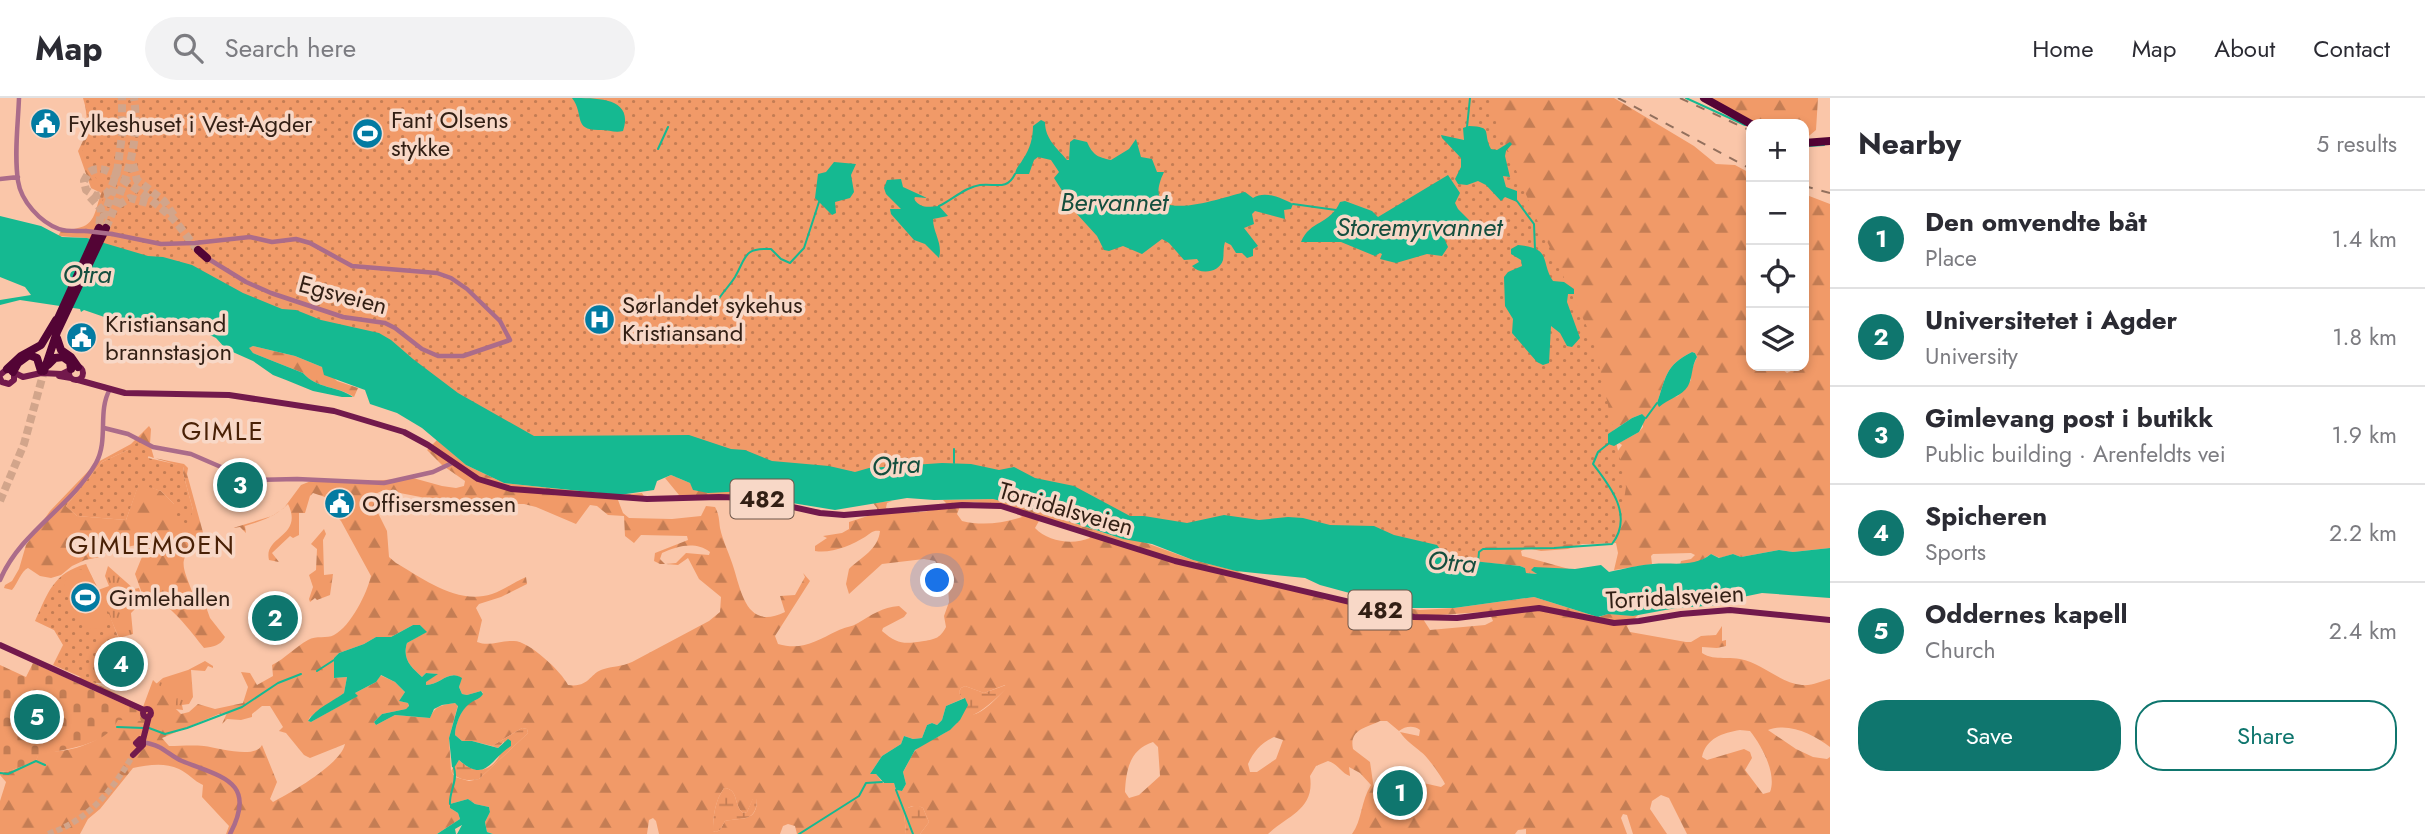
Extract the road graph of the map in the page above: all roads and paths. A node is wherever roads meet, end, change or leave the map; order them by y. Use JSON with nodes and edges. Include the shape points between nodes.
{"nodes":[{"id":1,"x":19,"y":98,"type":"edge"},
{"id":2,"x":1704,"y":98,"type":"edge"},
{"id":3,"x":1746,"y":121,"type":"edge"},
{"id":4,"x":1830,"y":141,"type":"edge"},
{"id":5,"x":1809,"y":143,"type":"edge"},
{"id":6,"x":0,"y":179,"type":"edge"},
{"id":7,"x":18,"y":180,"type":"junction"},
{"id":8,"x":106,"y":230,"type":"junction"},
{"id":9,"x":198,"y":250,"type":"tunnel mouth"},
{"id":10,"x":207,"y":258,"type":"joint"},
{"id":11,"x":62,"y":315,"type":"junction"},
{"id":12,"x":43,"y":371,"type":"junction"},
{"id":13,"x":75,"y":373,"type":"junction"},
{"id":14,"x":4,"y":376,"type":"edge"},
{"id":15,"x":110,"y":389,"type":"junction"},
{"id":16,"x":104,"y":430,"type":"junction"},
{"id":17,"x":450,"y":461,"type":"junction"},
{"id":18,"x":0,"y":580,"type":"edge"},
{"id":19,"x":1830,"y":620,"type":"edge"},
{"id":20,"x":0,"y":645,"type":"edge"},
{"id":21,"x":141,"y":742,"type":"junction"},
{"id":22,"x":133,"y":755,"type":"tunnel mouth"},
{"id":23,"x":230,"y":834,"type":"edge"}],
"edges":[{"from":1,"to":7,"type":"street"},
{"from":2,"to":3,"type":"highway"},
{"from":4,"to":5,"type":"highway"},
{"from":6,"to":7,"type":"street"},
{"from":7,"to":8,"type":"street","bridge":true,"via":[[29,206],[61,230]]},
{"from":8,"to":10,"type":"street","name":"Egsveien","via":[[161,244],[250,237],[272,243],[296,239],[352,267],[445,275],[462,284],[495,316],[510,340],[463,356],[438,356],[385,323],[343,317],[271,293]]},
{"from":8,"to":11,"type":"highway","via":[[98,237]]},
{"from":9,"to":10,"type":"highway"},
{"from":11,"to":12,"type":"highway"},
{"from":11,"to":13,"type":"highway","via":[[58,344]]},
{"from":11,"to":14,"type":"highway","via":[[41,345],[22,356]]},
{"from":12,"to":13,"type":"highway","via":[[61,356],[69,360]]},
{"from":12,"to":14,"type":"highway","via":[[37,358],[29,355]]},
{"from":13,"to":14,"type":"main road","name":"Torridalsveien","number":"482"},
{"from":13,"to":14,"type":"main road","name":"Torridalsveien","number":"482","via":[[41,374],[13,382]]},
{"from":13,"to":15,"type":"main road","name":"Torridalsveien","number":"482"},
{"from":15,"to":16,"type":"street","via":[[104,403]]},
{"from":15,"to":17,"type":"main road","name":"Torridalsveien","number":"482","via":[[135,394],[242,396],[319,407],[397,429]]},
{"from":16,"to":17,"type":"street","via":[[197,456],[251,480],[384,483],[427,474]]},
{"from":16,"to":18,"type":"street","via":[[92,468],[23,543]]},
{"from":17,"to":19,"type":"main road","name":"Torridalsveien","number":"482","via":[[488,484],[535,491],[647,499],[752,498],[844,515],[1001,506],[1175,561],[1414,617],[1457,618],[1539,608],[1614,623],[1730,610]]},
{"from":20,"to":21,"type":"main road","via":[[135,708],[145,716]]},
{"from":21,"to":22,"type":"main road"},
{"from":21,"to":23,"type":"street","via":[[218,774],[233,785],[240,808]]}]}
